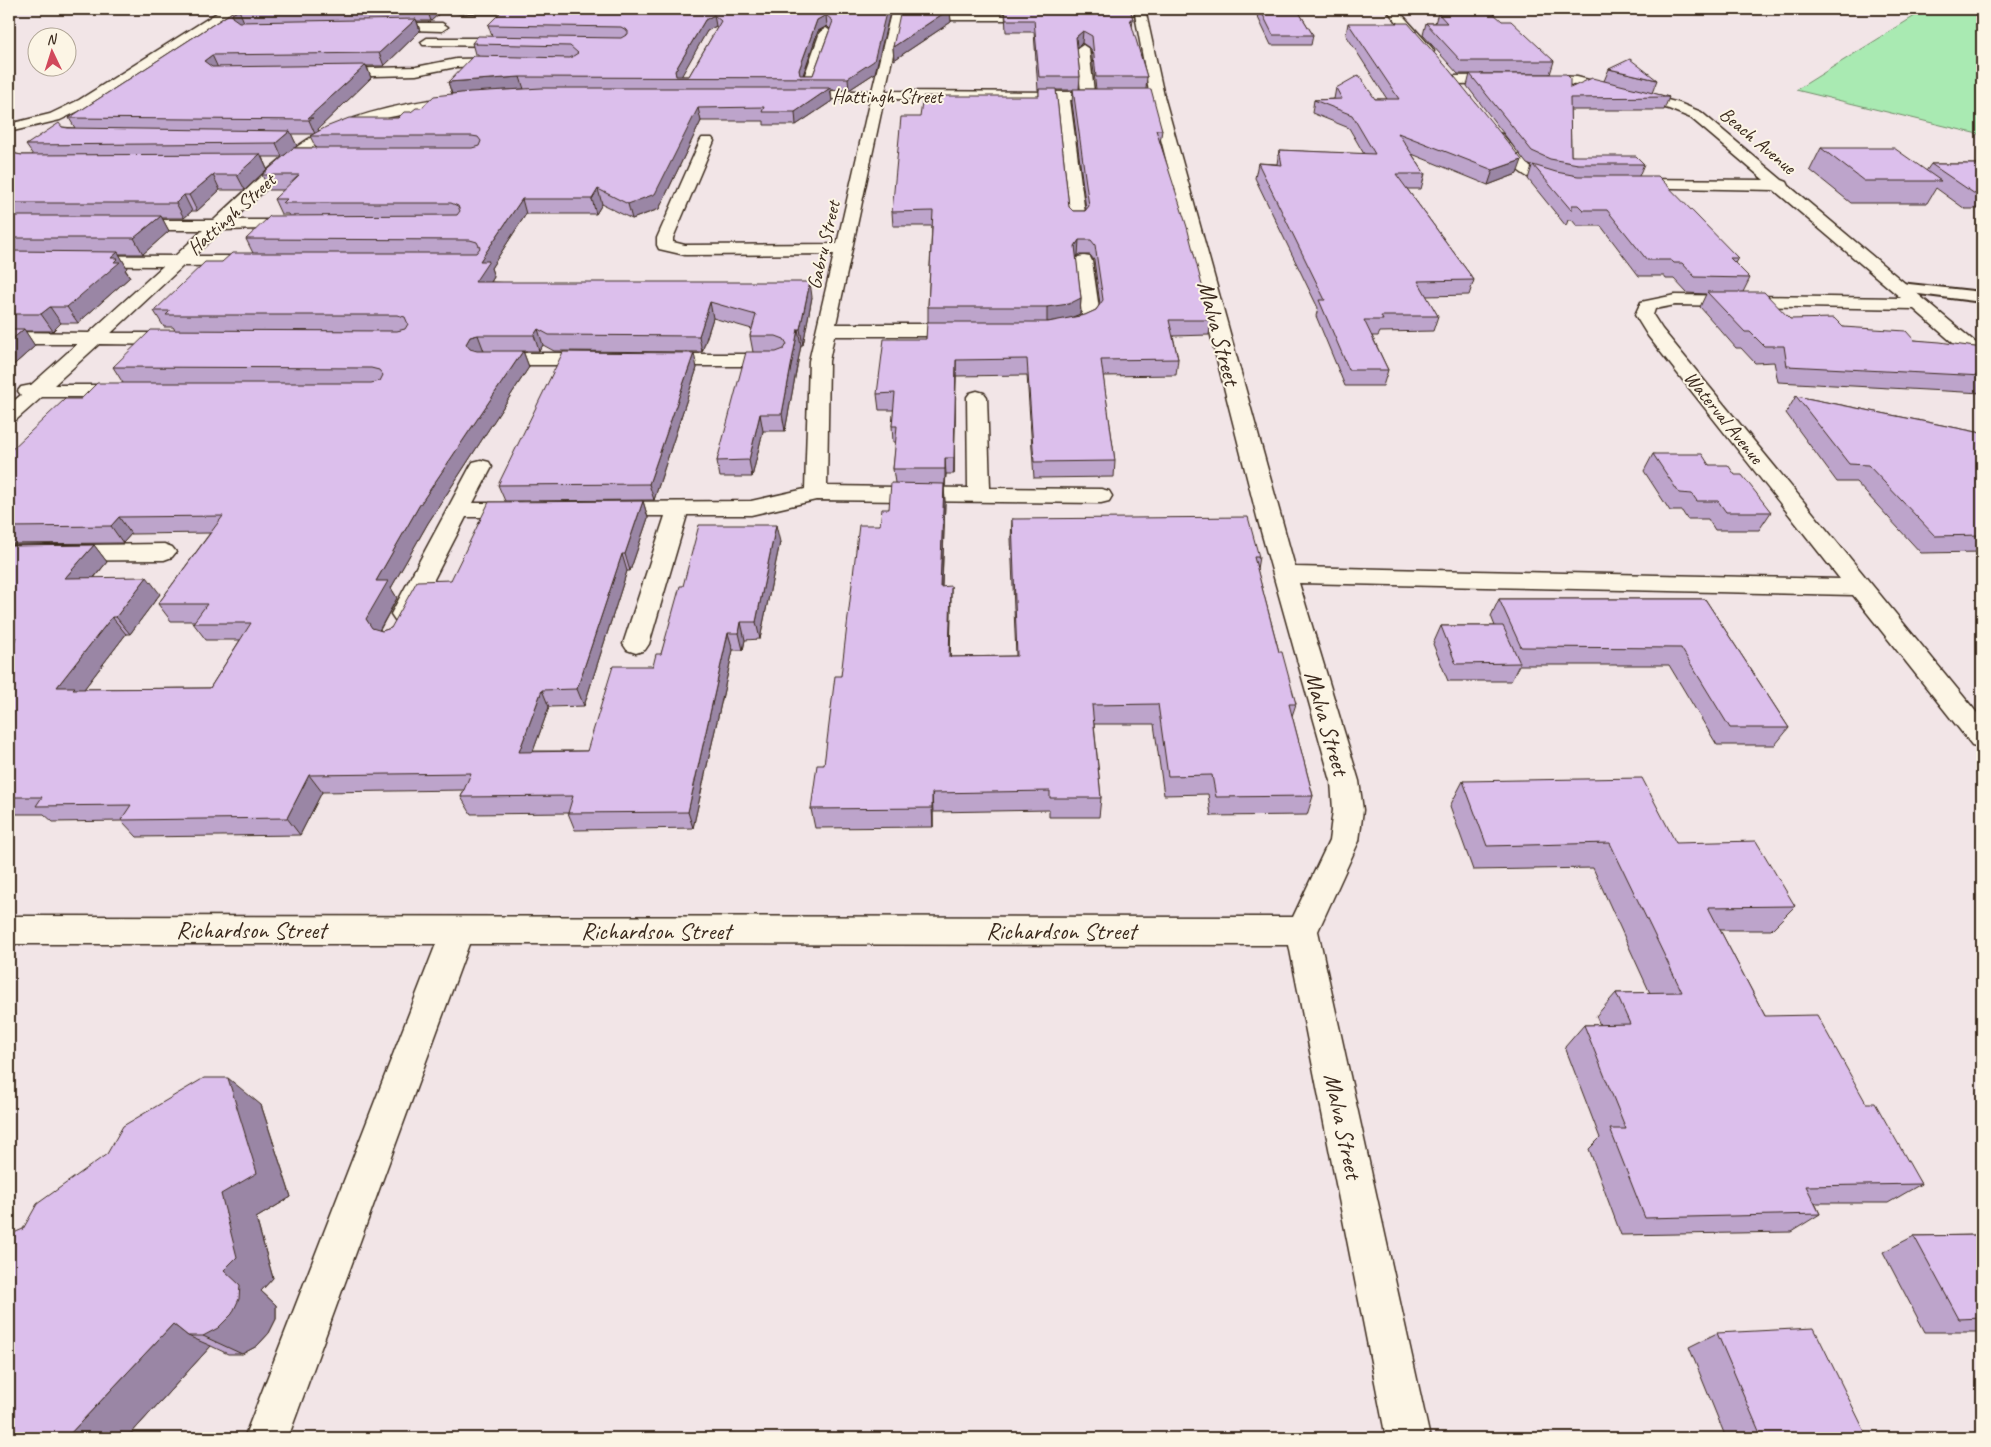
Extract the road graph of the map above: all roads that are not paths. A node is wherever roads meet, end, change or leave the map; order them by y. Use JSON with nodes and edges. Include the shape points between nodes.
{"nodes":[{"id":1,"x":230,"y":9,"type":"edge"},
{"id":2,"x":1068,"y":9,"type":"edge"},
{"id":3,"x":1139,"y":9,"type":"edge"},
{"id":4,"x":1391,"y":9,"type":"edge"},
{"id":5,"x":461,"y":10,"type":"edge"},
{"id":6,"x":554,"y":10,"type":"edge"},
{"id":7,"x":896,"y":13,"type":"edge"},
{"id":8,"x":442,"y":27,"type":"junction"},
{"id":9,"x":372,"y":28,"type":"edge"},
{"id":10,"x":826,"y":32,"type":"edge"},
{"id":11,"x":427,"y":42,"type":"junction"},
{"id":12,"x":524,"y":42,"type":"edge"},
{"id":13,"x":1083,"y":48,"type":"edge"},
{"id":14,"x":415,"y":60,"type":"junction"},
{"id":15,"x":515,"y":62,"type":"edge"},
{"id":16,"x":316,"y":74,"type":"edge"},
{"id":17,"x":793,"y":78,"type":"edge"},
{"id":18,"x":1453,"y":80,"type":"junction"},
{"id":19,"x":426,"y":82,"type":"dead end"},
{"id":20,"x":440,"y":91,"type":"dead end"},
{"id":21,"x":778,"y":95,"type":"edge"},
{"id":22,"x":878,"y":95,"type":"junction"},
{"id":23,"x":1464,"y":95,"type":"edge"},
{"id":24,"x":1063,"y":96,"type":"junction"},
{"id":25,"x":1088,"y":96,"type":"junction"},
{"id":26,"x":1121,"y":96,"type":"edge"},
{"id":27,"x":476,"y":98,"type":"edge"},
{"id":28,"x":453,"y":100,"type":"junction"},
{"id":29,"x":1487,"y":124,"type":"edge"},
{"id":30,"x":9,"y":128,"type":"edge"},
{"id":31,"x":288,"y":140,"type":"edge"},
{"id":32,"x":317,"y":140,"type":"junction"},
{"id":33,"x":707,"y":141,"type":"dead end"},
{"id":34,"x":315,"y":156,"type":"edge"},
{"id":35,"x":291,"y":160,"type":"junction"},
{"id":36,"x":267,"y":163,"type":"edge"},
{"id":37,"x":1582,"y":184,"type":"edge"},
{"id":38,"x":1609,"y":184,"type":"edge"},
{"id":39,"x":1782,"y":186,"type":"junction"},
{"id":40,"x":1078,"y":221,"type":"edge"},
{"id":41,"x":109,"y":224,"type":"edge"},
{"id":42,"x":218,"y":225,"type":"junction"},
{"id":43,"x":317,"y":225,"type":"edge"},
{"id":44,"x":844,"y":248,"type":"junction"},
{"id":45,"x":9,"y":260,"type":"edge"},
{"id":46,"x":1084,"y":260,"type":"edge"},
{"id":47,"x":179,"y":261,"type":"junction"},
{"id":48,"x":278,"y":261,"type":"edge"},
{"id":49,"x":1900,"y":288,"type":"junction"},
{"id":50,"x":1982,"y":297,"type":"edge"},
{"id":51,"x":1918,"y":304,"type":"junction"},
{"id":52,"x":826,"y":330,"type":"junction"},
{"id":53,"x":980,"y":330,"type":"edge"},
{"id":54,"x":1047,"y":330,"type":"edge"},
{"id":55,"x":9,"y":338,"type":"edge"},
{"id":56,"x":94,"y":339,"type":"junction"},
{"id":57,"x":200,"y":339,"type":"edge"},
{"id":58,"x":1982,"y":358,"type":"edge"},
{"id":59,"x":484,"y":359,"type":"edge"},
{"id":60,"x":612,"y":360,"type":"edge"},
{"id":61,"x":641,"y":360,"type":"edge"},
{"id":62,"x":778,"y":360,"type":"edge"},
{"id":63,"x":798,"y":360,"type":"edge"},
{"id":64,"x":819,"y":361,"type":"junction"},
{"id":65,"x":9,"y":391,"type":"edge"},
{"id":66,"x":36,"y":391,"type":"junction"},
{"id":67,"x":144,"y":391,"type":"edge"},
{"id":68,"x":977,"y":397,"type":"dead end"},
{"id":69,"x":9,"y":416,"type":"edge"},
{"id":70,"x":481,"y":467,"type":"dead end"},
{"id":71,"x":816,"y":493,"type":"junction"},
{"id":72,"x":979,"y":496,"type":"junction"},
{"id":73,"x":1101,"y":496,"type":"dead end"},
{"id":74,"x":588,"y":509,"type":"edge"},
{"id":75,"x":678,"y":509,"type":"junction"},
{"id":76,"x":459,"y":510,"type":"junction"},
{"id":77,"x":538,"y":510,"type":"edge"},
{"id":78,"x":164,"y":552,"type":"dead end"},
{"id":79,"x":9,"y":554,"type":"edge"},
{"id":80,"x":1284,"y":575,"type":"junction"},
{"id":81,"x":1861,"y":587,"type":"junction"},
{"id":82,"x":396,"y":629,"type":"edge"},
{"id":83,"x":636,"y":644,"type":"dead end"},
{"id":84,"x":1982,"y":738,"type":"edge"},
{"id":85,"x":9,"y":930,"type":"edge"},
{"id":86,"x":458,"y":930,"type":"junction"},
{"id":87,"x":1302,"y":931,"type":"junction"},
{"id":88,"x":266,"y":1438,"type":"edge"},
{"id":89,"x":1408,"y":1438,"type":"edge"}],
"edges":[{"from":1,"to":30,"type":"street","via":[[84,103],[49,119]]},
{"from":2,"to":7,"type":"street","via":[[1067,13],[1049,17]]},
{"from":3,"to":80,"type":"street","name":"Malva Street","via":[[1148,96]]},
{"from":4,"to":18,"type":"street"},
{"from":5,"to":6,"type":"street"},
{"from":5,"to":8,"type":"street"},
{"from":7,"to":22,"type":"street","name":"Gabru Street"},
{"from":8,"to":9,"type":"street"},
{"from":8,"to":11,"type":"street"},
{"from":10,"to":17,"type":"street","via":[[809,81]]},
{"from":11,"to":12,"type":"street"},
{"from":11,"to":14,"type":"street"},
{"from":13,"to":25,"type":"street"},
{"from":14,"to":15,"type":"street"},
{"from":14,"to":16,"type":"street"},
{"from":14,"to":19,"type":"street"},
{"from":18,"to":23,"type":"street"},
{"from":18,"to":39,"type":"street","name":"Beach Avenue","via":[[1577,81],[1682,108],[1696,115]]},
{"from":20,"to":28,"type":"street"},
{"from":21,"to":22,"type":"street","name":"Hattingh Street"},
{"from":22,"to":24,"type":"street","name":"Hattingh Street"},
{"from":22,"to":44,"type":"street","name":"Gabru Street"},
{"from":24,"to":25,"type":"street","name":"Hattingh Street"},
{"from":24,"to":40,"type":"street"},
{"from":25,"to":26,"type":"street","name":"Hattingh Street"},
{"from":27,"to":28,"type":"street","name":"Hattingh Street"},
{"from":28,"to":32,"type":"street","name":"Hattingh Street","via":[[390,113]]},
{"from":29,"to":37,"type":"street","via":[[1525,171],[1553,181]]},
{"from":31,"to":32,"type":"street"},
{"from":32,"to":35,"type":"street","name":"Hattingh Street"},
{"from":33,"to":44,"type":"street","via":[[665,238],[665,245],[692,251]]},
{"from":34,"to":35,"type":"street"},
{"from":35,"to":36,"type":"street"},
{"from":35,"to":42,"type":"street","name":"Hattingh Street"},
{"from":38,"to":39,"type":"street"},
{"from":39,"to":49,"type":"street","name":"Beach Avenue"},
{"from":41,"to":42,"type":"street"},
{"from":42,"to":43,"type":"street"},
{"from":42,"to":47,"type":"street","name":"Hattingh Street"},
{"from":44,"to":52,"type":"street","name":"Gabru Street"},
{"from":45,"to":47,"type":"street"},
{"from":46,"to":54,"type":"street","via":[[1091,316],[1084,323]]},
{"from":47,"to":48,"type":"street"},
{"from":47,"to":56,"type":"street","name":"Hattingh Street"},
{"from":49,"to":50,"type":"lane"},
{"from":49,"to":51,"type":"street","name":"Beach Avenue"},
{"from":51,"to":58,"type":"street","name":"Beach Avenue"},
{"from":51,"to":81,"type":"street","name":"Waterval Avenue","via":[[1676,300],[1652,303],[1645,310],[1647,321]]},
{"from":52,"to":53,"type":"street"},
{"from":52,"to":64,"type":"street","name":"Gabru Street"},
{"from":55,"to":56,"type":"street"},
{"from":56,"to":57,"type":"street"},
{"from":56,"to":66,"type":"street","name":"Hattingh Street"},
{"from":59,"to":60,"type":"street"},
{"from":61,"to":62,"type":"street"},
{"from":63,"to":64,"type":"street"},
{"from":64,"to":71,"type":"street","name":"Gabru Street"},
{"from":65,"to":66,"type":"street"},
{"from":66,"to":67,"type":"street"},
{"from":66,"to":69,"type":"street","name":"Hattingh Street"},
{"from":68,"to":72,"type":"street"},
{"from":70,"to":76,"type":"street"},
{"from":71,"to":72,"type":"street"},
{"from":71,"to":75,"type":"street","via":[[751,508]]},
{"from":72,"to":73,"type":"street"},
{"from":74,"to":75,"type":"street"},
{"from":75,"to":83,"type":"street"},
{"from":76,"to":77,"type":"street"},
{"from":76,"to":82,"type":"street"},
{"from":78,"to":79,"type":"street"},
{"from":80,"to":81,"type":"street"},
{"from":80,"to":87,"type":"street","name":"Malva Street","via":[[1345,782],[1348,810],[1344,841]]},
{"from":81,"to":84,"type":"street","name":"Waterval Avenue"},
{"from":85,"to":86,"type":"street","name":"Richardson Street"},
{"from":86,"to":87,"type":"street","name":"Richardson Street"},
{"from":86,"to":88,"type":"street"},
{"from":87,"to":89,"type":"street","name":"Malva Street"}]}
